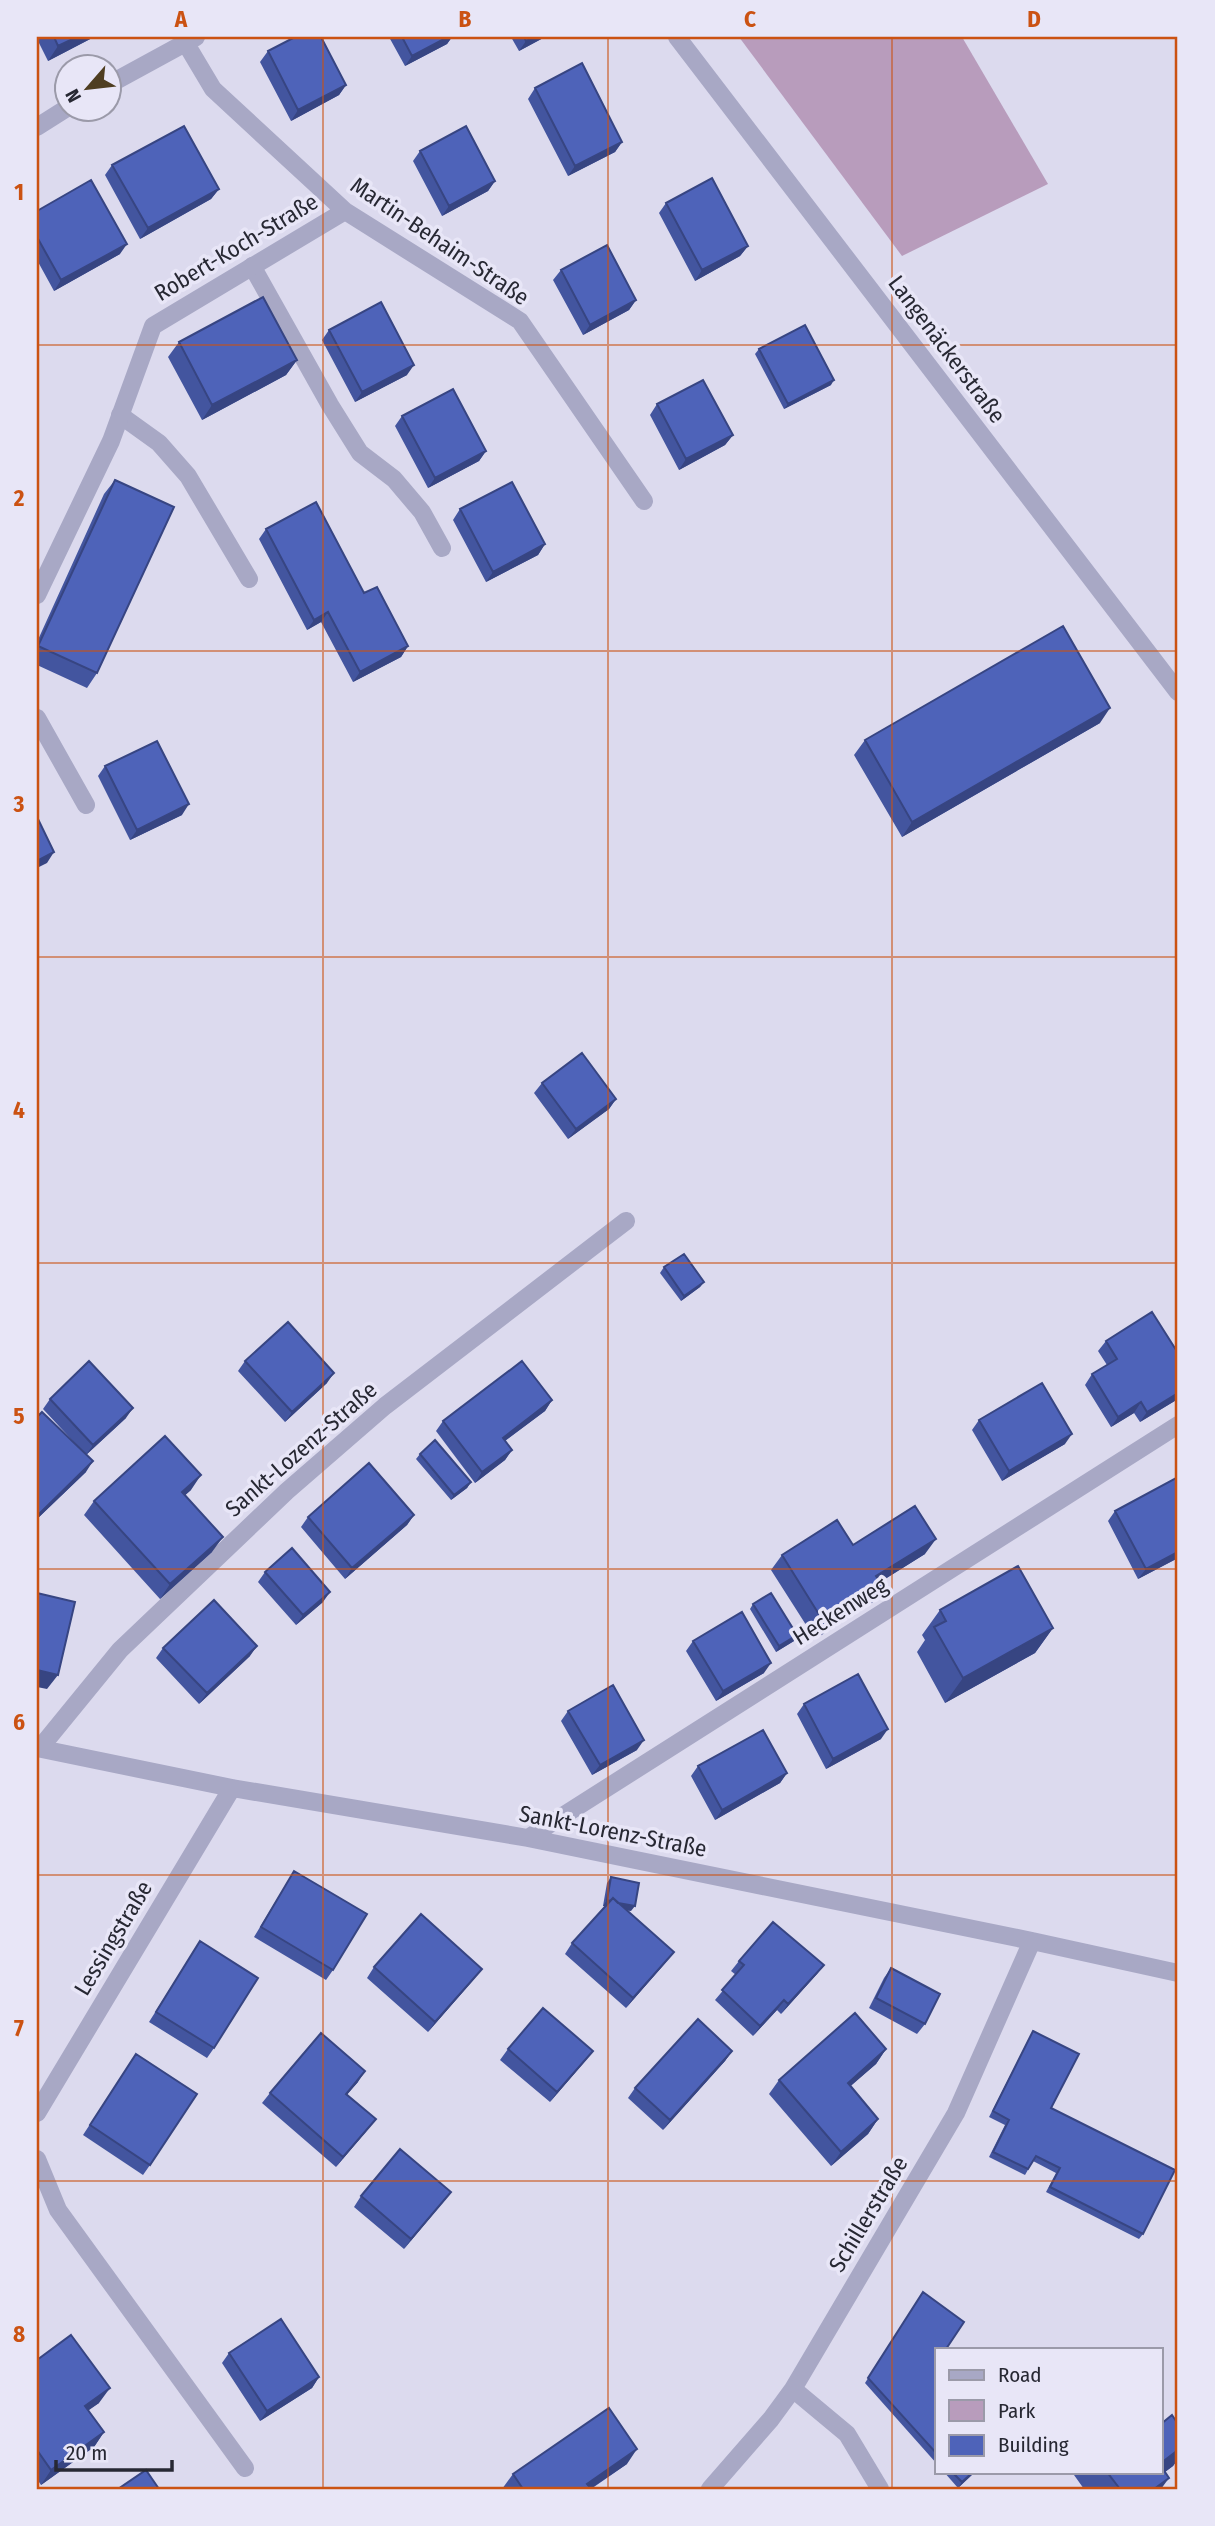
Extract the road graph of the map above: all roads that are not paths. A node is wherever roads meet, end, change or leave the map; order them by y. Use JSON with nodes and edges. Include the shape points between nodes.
{"nodes":[{"id":1,"x":677,"y":37,"type":"edge"},
{"id":2,"x":188,"y":39,"type":"edge"},
{"id":3,"x":122,"y":77,"type":"edge"},
{"id":4,"x":52,"y":118,"type":"edge"},
{"id":5,"x":37,"y":127,"type":"edge"},
{"id":6,"x":345,"y":211,"type":"junction"},
{"id":7,"x":252,"y":266,"type":"junction"},
{"id":8,"x":120,"y":415,"type":"junction"},
{"id":9,"x":644,"y":501,"type":"dead end"},
{"id":10,"x":442,"y":548,"type":"dead end"},
{"id":11,"x":249,"y":579,"type":"dead end"},
{"id":12,"x":37,"y":595,"type":"edge"},
{"id":13,"x":1178,"y":692,"type":"edge"},
{"id":14,"x":37,"y":718,"type":"edge"},
{"id":15,"x":86,"y":805,"type":"dead end"},
{"id":16,"x":626,"y":1221,"type":"dead end"},
{"id":17,"x":1178,"y":1425,"type":"edge"},
{"id":18,"x":39,"y":1748,"type":"edge"},
{"id":19,"x":232,"y":1788,"type":"junction"},
{"id":20,"x":528,"y":1838,"type":"junction"},
{"id":21,"x":1032,"y":1941,"type":"junction"},
{"id":22,"x":1178,"y":1973,"type":"edge"},
{"id":23,"x":37,"y":2113,"type":"edge"},
{"id":24,"x":37,"y":2159,"type":"edge"},
{"id":25,"x":793,"y":2389,"type":"junction"},
{"id":26,"x":245,"y":2468,"type":"dead end"},
{"id":27,"x":710,"y":2489,"type":"edge"},
{"id":28,"x":880,"y":2489,"type":"edge"}],
"edges":[{"from":1,"to":13,"type":"street","name":"Langenäckerstraße"},
{"from":2,"to":3,"type":"street"},
{"from":2,"to":6,"type":"street","name":"Martin-Behaim-Straße","via":[[213,89]]},
{"from":4,"to":5,"type":"street"},
{"from":6,"to":7,"type":"street","name":"Robert-Koch-Straße"},
{"from":6,"to":9,"type":"street","name":"Martin-Behaim-Straße","via":[[520,321]]},
{"from":7,"to":8,"type":"street","name":"Robert-Koch-Straße","via":[[153,326]]},
{"from":7,"to":10,"type":"street","via":[[360,453],[394,479],[422,512]]},
{"from":8,"to":11,"type":"street","via":[[159,443],[188,476]]},
{"from":8,"to":12,"type":"street","name":"Robert-Koch-Straße"},
{"from":14,"to":15,"type":"street"},
{"from":16,"to":18,"type":"street","name":"Sankt-Lozenz-Straße","via":[[385,1406],[288,1491],[120,1650]]},
{"from":17,"to":20,"type":"street","name":"Heckenweg"},
{"from":18,"to":19,"type":"street","name":"Sankt-Lorenz-Straße"},
{"from":19,"to":20,"type":"street","name":"Sankt-Lorenz-Straße"},
{"from":19,"to":23,"type":"street","name":"Lessingstraße"},
{"from":20,"to":21,"type":"street","name":"Sankt-Lorenz-Straße"},
{"from":21,"to":22,"type":"street","name":"Sankt-Lorenz-Straße"},
{"from":21,"to":25,"type":"street","name":"Schillerstraße","via":[[956,2113]]},
{"from":24,"to":26,"type":"street","via":[[58,2210]]},
{"from":25,"to":27,"type":"street","name":"Schillerstraße"},
{"from":25,"to":28,"type":"street","via":[[847,2434]]}]}
